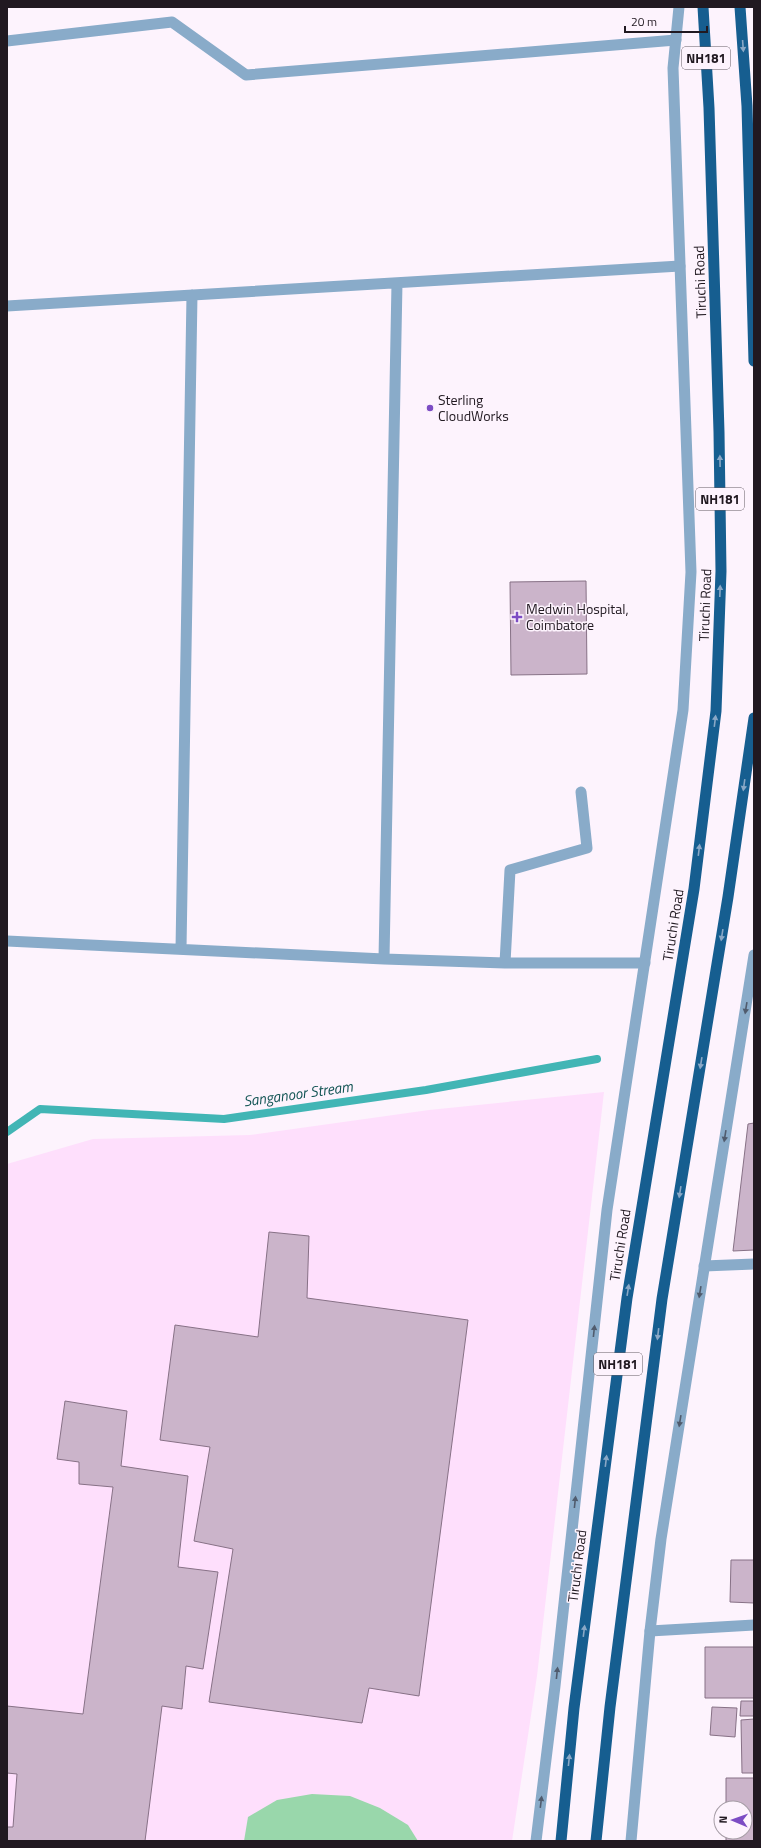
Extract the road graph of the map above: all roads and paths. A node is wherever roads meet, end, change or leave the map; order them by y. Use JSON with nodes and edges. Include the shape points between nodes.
{"nodes":[{"id":1,"x":679,"y":7,"type":"edge"},
{"id":2,"x":703,"y":7,"type":"edge"},
{"id":3,"x":740,"y":7,"type":"edge"},
{"id":4,"x":676,"y":40,"type":"junction"},
{"id":5,"x":7,"y":41,"type":"edge"},
{"id":6,"x":680,"y":266,"type":"junction"},
{"id":7,"x":397,"y":283,"type":"junction"},
{"id":8,"x":192,"y":295,"type":"junction"},
{"id":9,"x":7,"y":306,"type":"edge"},
{"id":10,"x":754,"y":361,"type":"edge"},
{"id":11,"x":754,"y":718,"type":"edge"},
{"id":12,"x":581,"y":792,"type":"dead end"},
{"id":13,"x":7,"y":941,"type":"edge"},
{"id":14,"x":181,"y":949,"type":"junction"},
{"id":15,"x":754,"y":956,"type":"edge"},
{"id":16,"x":384,"y":959,"type":"junction"},
{"id":17,"x":505,"y":963,"type":"junction"},
{"id":18,"x":645,"y":963,"type":"junction"},
{"id":19,"x":754,"y":1264,"type":"edge"},
{"id":20,"x":704,"y":1266,"type":"junction"},
{"id":21,"x":754,"y":1625,"type":"edge"},
{"id":22,"x":650,"y":1631,"type":"junction"},
{"id":23,"x":536,"y":1841,"type":"edge"},
{"id":24,"x":561,"y":1841,"type":"edge"},
{"id":25,"x":596,"y":1841,"type":"edge"},
{"id":26,"x":631,"y":1841,"type":"edge"}],
"edges":[{"from":1,"to":4,"type":"street"},
{"from":24,"to":2,"type":"highway","name":"Tiruchi Road","number":"NH181","one_way":true,"via":[[574,1708],[627,1298],[694,889],[716,711],[721,571],[719,432],[710,116]]},
{"from":3,"to":10,"type":"highway","number":"NH181","one_way":true,"via":[[747,106]]},
{"from":4,"to":5,"type":"street","via":[[246,75],[172,22]]},
{"from":4,"to":6,"type":"street","via":[[673,68]]},
{"from":6,"to":7,"type":"street"},
{"from":6,"to":18,"type":"street","via":[[691,572],[683,710]]},
{"from":7,"to":8,"type":"street"},
{"from":7,"to":16,"type":"street"},
{"from":8,"to":9,"type":"street"},
{"from":8,"to":14,"type":"street"},
{"from":11,"to":25,"type":"highway","number":"NH181","one_way":true,"via":[[728,897],[662,1299],[610,1707]]},
{"from":12,"to":17,"type":"street","via":[[587,848],[510,870]]},
{"from":13,"to":14,"type":"street"},
{"from":14,"to":16,"type":"street"},
{"from":15,"to":20,"type":"street","one_way":true},
{"from":16,"to":17,"type":"street"},
{"from":17,"to":18,"type":"street"},
{"from":23,"to":18,"type":"street","one_way":true,"via":[[607,1210]]},
{"from":19,"to":20,"type":"street"},
{"from":20,"to":22,"type":"street","one_way":true,"via":[[661,1539]]},
{"from":21,"to":22,"type":"street"},
{"from":22,"to":26,"type":"street"}]}
